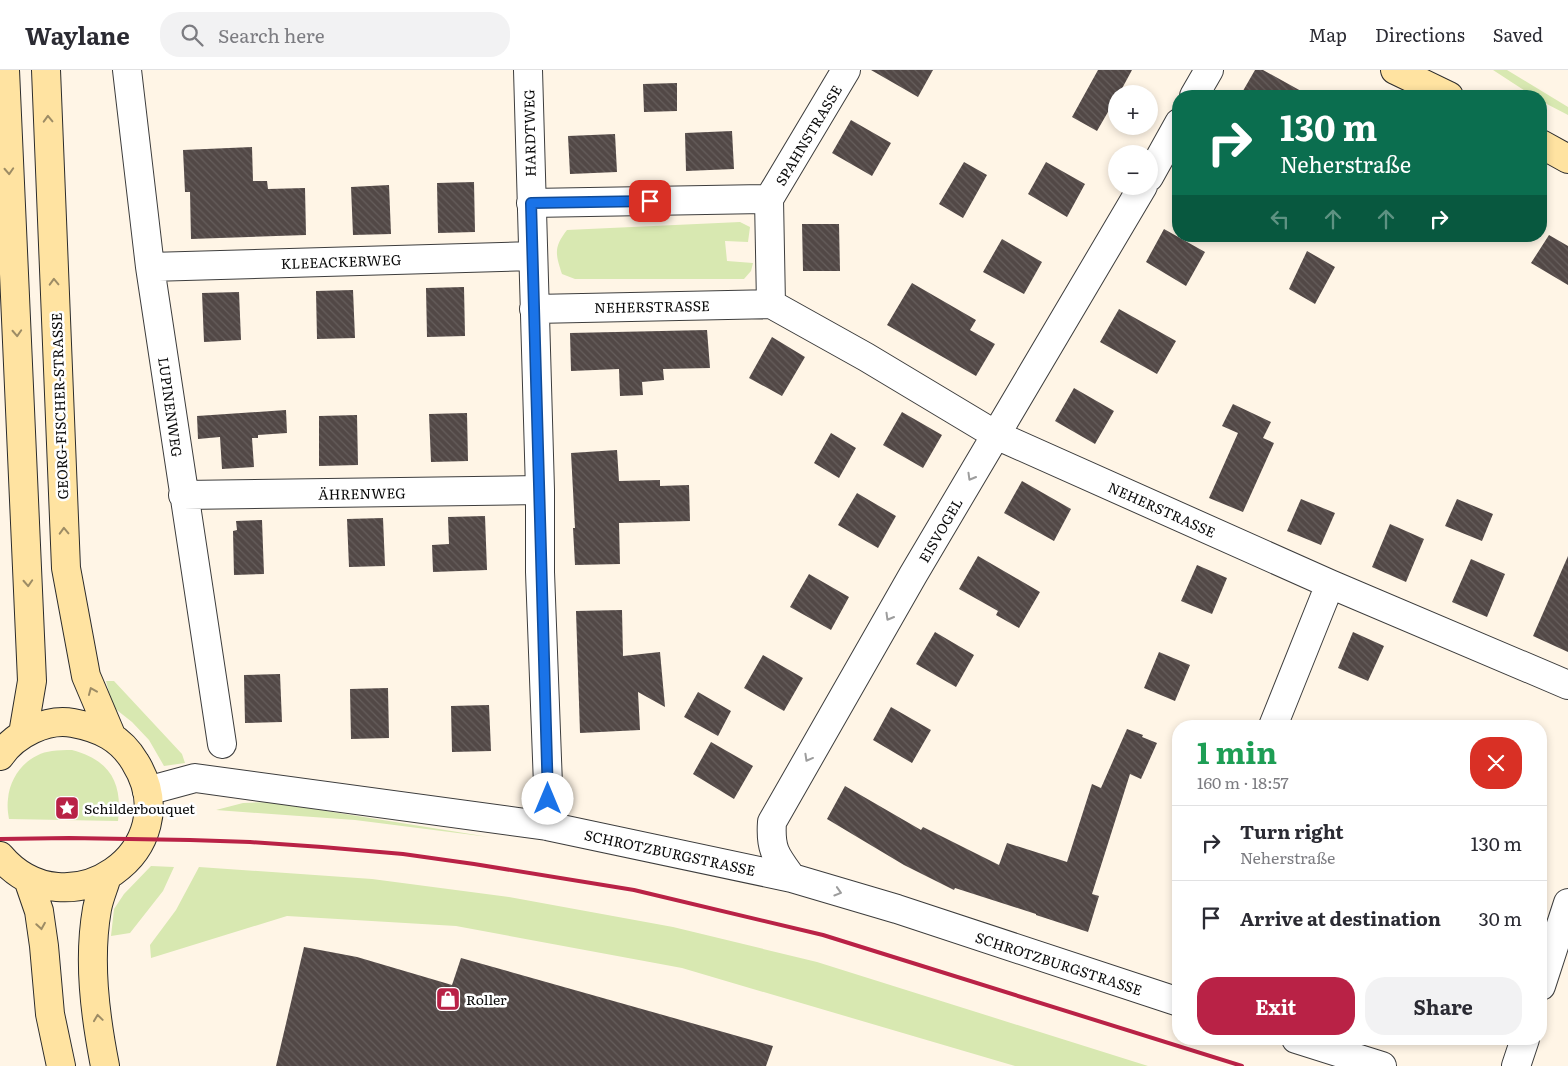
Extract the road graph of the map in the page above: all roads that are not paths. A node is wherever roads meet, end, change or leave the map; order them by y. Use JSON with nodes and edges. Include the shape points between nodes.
{"nodes":[{"id":1,"x":5,"y":70,"type":"edge"},
{"id":2,"x":46,"y":70,"type":"edge"},
{"id":3,"x":127,"y":70,"type":"edge"},
{"id":4,"x":528,"y":70,"type":"edge"},
{"id":5,"x":846,"y":70,"type":"edge"},
{"id":6,"x":1208,"y":70,"type":"edge"},
{"id":7,"x":1395,"y":70,"type":"edge"},
{"id":8,"x":1432,"y":70,"type":"edge"},
{"id":9,"x":1197,"y":90,"type":"edge"},
{"id":10,"x":1437,"y":90,"type":"edge"},
{"id":11,"x":1458,"y":90,"type":"edge"},
{"id":12,"x":1172,"y":136,"type":"edge"},
{"id":13,"x":1547,"y":147,"type":"edge"},
{"id":14,"x":1568,"y":159,"type":"edge"},
{"id":15,"x":1158,"y":161,"type":"edge"},
{"id":16,"x":1138,"y":195,"type":"edge"},
{"id":17,"x":770,"y":199,"type":"junction"},
{"id":18,"x":531,"y":203,"type":"junction"},
{"id":19,"x":532,"y":256,"type":"junction"},
{"id":20,"x":150,"y":267,"type":"junction"},
{"id":21,"x":771,"y":304,"type":"junction"},
{"id":22,"x":534,"y":309,"type":"junction"},
{"id":23,"x":996,"y":435,"type":"junction"},
{"id":24,"x":540,"y":490,"type":"junction"},
{"id":25,"x":184,"y":495,"type":"junction"},
{"id":26,"x":1330,"y":584,"type":"junction"},
{"id":27,"x":1568,"y":685,"type":"edge"},
{"id":28,"x":1275,"y":720,"type":"edge"},
{"id":29,"x":23,"y":734,"type":"junction"},
{"id":30,"x":111,"y":736,"type":"junction"},
{"id":31,"x":222,"y":744,"type":"dead end"},
{"id":32,"x":1,"y":753,"type":"edge"},
{"id":33,"x":148,"y":791,"type":"junction"},
{"id":34,"x":547,"y":826,"type":"junction"},
{"id":35,"x":0,"y":857,"type":"edge"},
{"id":36,"x":107,"y":876,"type":"junction"},
{"id":37,"x":792,"y":878,"type":"junction"},
{"id":38,"x":28,"y":879,"type":"junction"},
{"id":39,"x":1568,"y":903,"type":"edge"},
{"id":40,"x":1547,"y":968,"type":"edge"},
{"id":41,"x":1172,"y":997,"type":"edge"},
{"id":42,"x":1315,"y":1045,"type":"edge"},
{"id":43,"x":1522,"y":1045,"type":"edge"},
{"id":44,"x":61,"y":1066,"type":"edge"},
{"id":45,"x":105,"y":1066,"type":"edge"},
{"id":46,"x":1382,"y":1066,"type":"edge"},
{"id":47,"x":1516,"y":1066,"type":"edge"}],
"edges":[{"from":1,"to":29,"type":"main road","one_way":true,"via":[[32,681]]},
{"from":30,"to":2,"type":"main road","name":"GEORG-FISCHER-STRASSE","one_way":true,"via":[[86,676],[66,568]]},
{"from":3,"to":20,"type":"street","name":"LUPINENWEG"},
{"from":4,"to":18,"type":"street","name":"HARDTWEG"},
{"from":5,"to":17,"type":"street","name":"SPAHNSTRASSE"},
{"from":6,"to":9,"type":"street"},
{"from":7,"to":10,"type":"main road"},
{"from":8,"to":11,"type":"main road"},
{"from":12,"to":15,"type":"street"},
{"from":13,"to":14,"type":"main road"},
{"from":16,"to":23,"type":"street","name":"EISVOGEL"},
{"from":17,"to":18,"type":"street"},
{"from":17,"to":21,"type":"street"},
{"from":18,"to":19,"type":"street","name":"HARDTWEG"},
{"from":19,"to":20,"type":"street","name":"KLEEACKERWEG"},
{"from":19,"to":22,"type":"street","name":"HARDTWEG"},
{"from":20,"to":25,"type":"street","name":"LUPINENWEG"},
{"from":21,"to":22,"type":"street","name":"NEHERSTRASSE"},
{"from":21,"to":23,"type":"street","name":"NEHERSTRASSE"},
{"from":22,"to":24,"type":"street","name":"HARDTWEG"},
{"from":23,"to":26,"type":"street","name":"NEHERSTRASSE"},
{"from":23,"to":37,"type":"street","name":"EISVOGEL","one_way":true,"via":[[772,822],[770,840],[776,856]]},
{"from":24,"to":25,"type":"street","name":"ÄHRENWEG"},
{"from":24,"to":34,"type":"street","name":"HARDTWEG"},
{"from":25,"to":31,"type":"street","name":"LUPINENWEG"},
{"from":26,"to":27,"type":"street","name":"NEHERSTRASSE"},
{"from":26,"to":28,"type":"street"},
{"from":29,"to":30,"type":"main road","name":"GEORG-FISCHER-STRASSE","via":[[46,725],[68,722],[91,726]]},
{"from":29,"to":32,"type":"main road","name":"GEORG-FISCHER-STRASSE"},
{"from":30,"to":33,"type":"main road","name":"GEORG-FISCHER-STRASSE","via":[[128,750]]},
{"from":33,"to":34,"type":"street","name":"SCHROTZBURGSTRASSE","via":[[195,778]]},
{"from":33,"to":36,"type":"main road","name":"GEORG-FISCHER-STRASSE","via":[[142,840],[134,854]]},
{"from":34,"to":37,"type":"street","name":"SCHROTZBURGSTRASSE"},
{"from":35,"to":38,"type":"main road","name":"GEORG-FISCHER-STRASSE"},
{"from":36,"to":38,"type":"main road","name":"GEORG-FISCHER-STRASSE","via":[[70,888]]},
{"from":45,"to":36,"type":"main road","one_way":true,"via":[[92,974],[92,946],[97,907]]},
{"from":37,"to":41,"type":"street","name":"SCHROTZBURGSTRASSE","one_way":true},
{"from":38,"to":44,"type":"main road","one_way":true,"via":[[39,911],[50,1014]]},
{"from":39,"to":40,"type":"street"},
{"from":42,"to":46,"type":"street"},
{"from":43,"to":47,"type":"street"}]}
